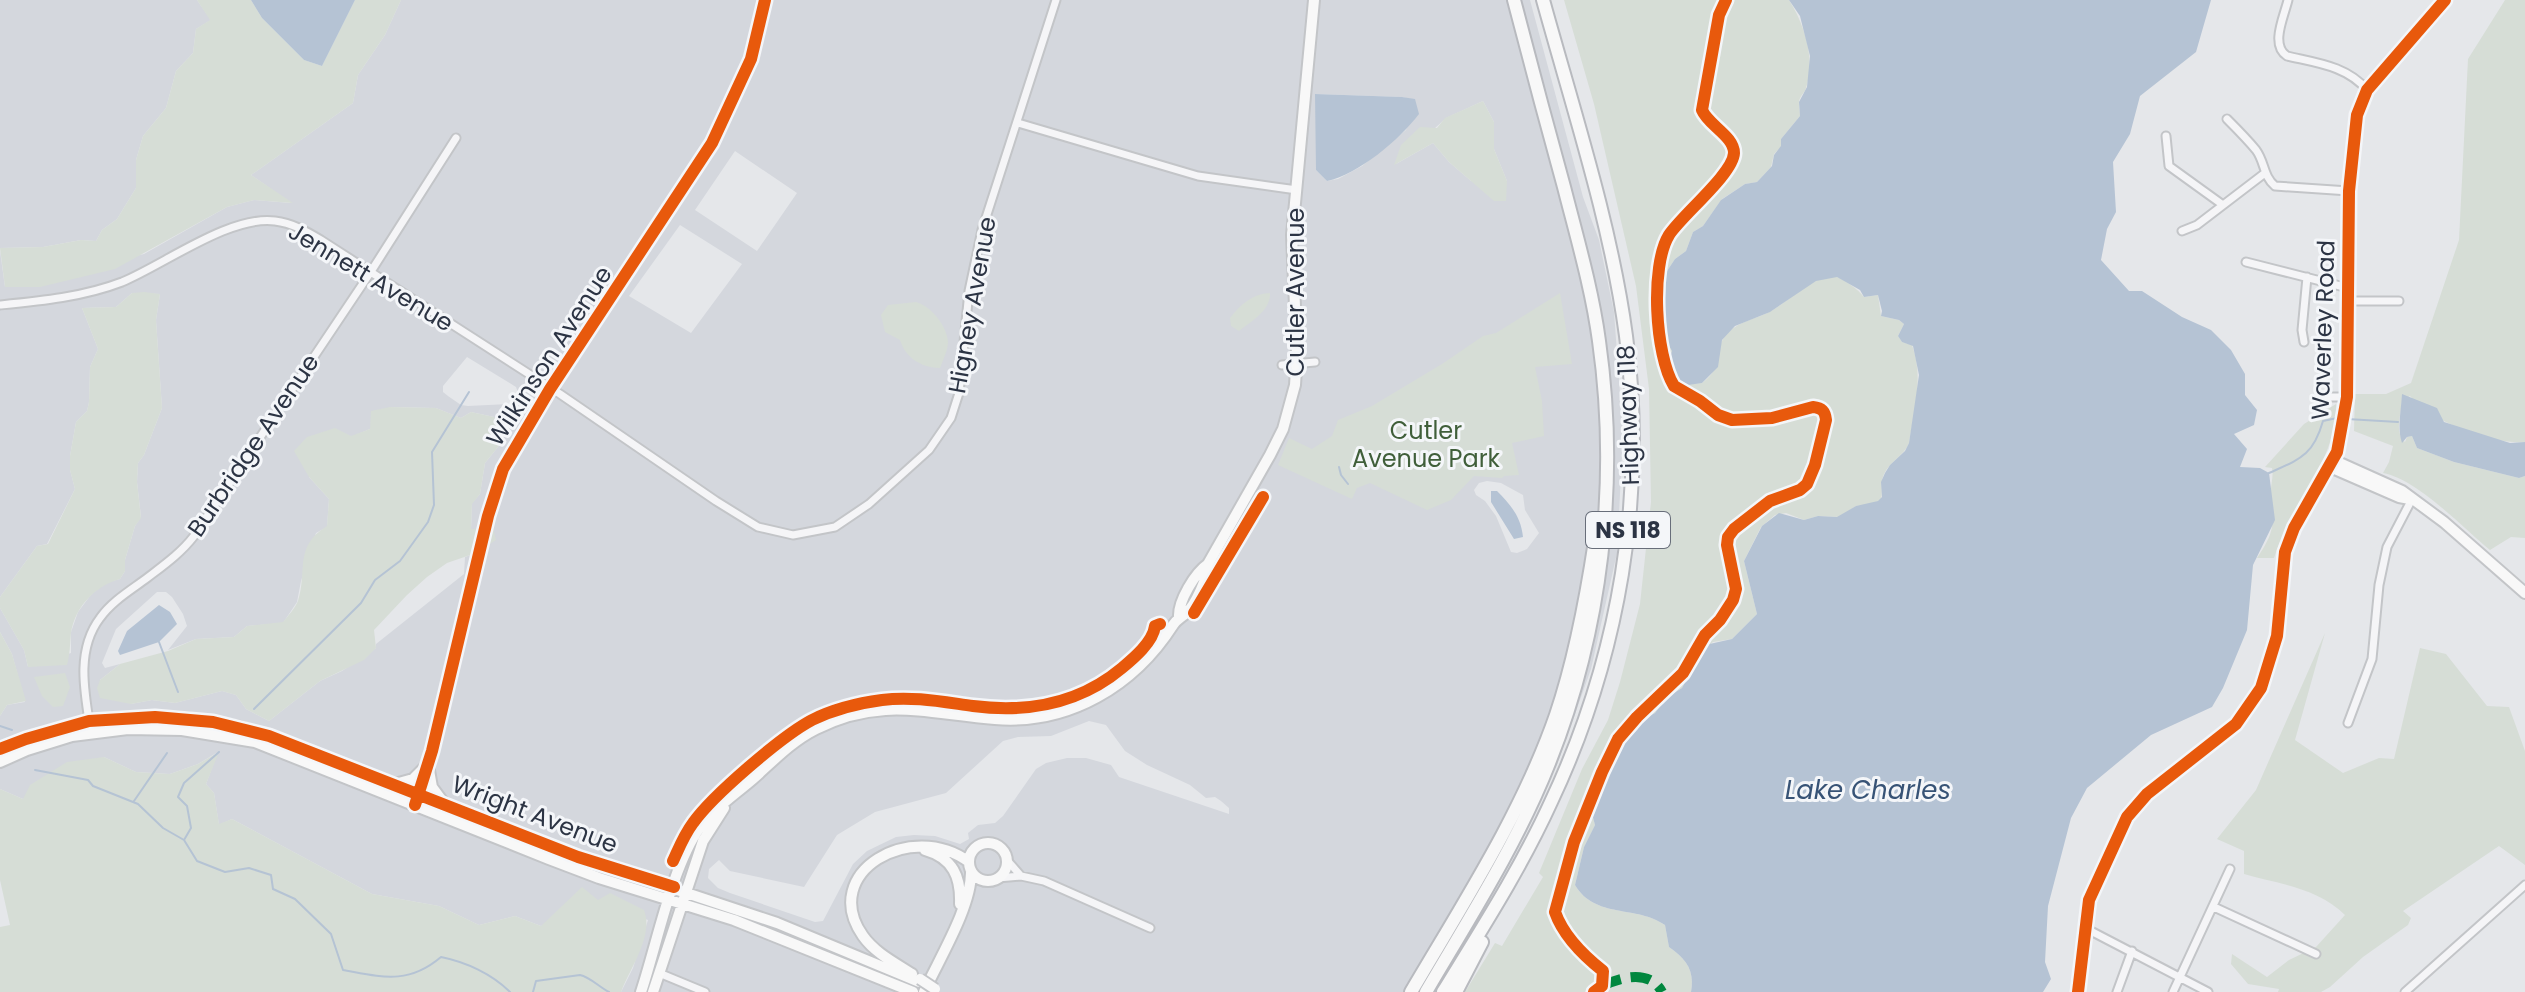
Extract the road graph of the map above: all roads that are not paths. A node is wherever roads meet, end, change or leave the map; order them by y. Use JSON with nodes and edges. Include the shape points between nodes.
{"nodes":[{"id":1,"x":765,"y":0,"type":"edge"},
{"id":2,"x":1056,"y":0,"type":"edge"},
{"id":3,"x":1314,"y":0,"type":"edge"},
{"id":4,"x":1514,"y":0,"type":"edge"},
{"id":5,"x":1543,"y":0,"type":"edge"},
{"id":6,"x":2288,"y":0,"type":"edge"},
{"id":7,"x":2445,"y":0,"type":"edge"},
{"id":8,"x":2367,"y":90,"type":"junction"},
{"id":9,"x":2227,"y":119,"type":"dead end"},
{"id":10,"x":1018,"y":123,"type":"junction"},
{"id":11,"x":2166,"y":136,"type":"dead end"},
{"id":12,"x":456,"y":138,"type":"dead end"},
{"id":13,"x":2265,"y":173,"type":"junction"},
{"id":14,"x":1297,"y":190,"type":"junction"},
{"id":15,"x":2349,"y":191,"type":"junction"},
{"id":16,"x":2223,"y":205,"type":"junction"},
{"id":17,"x":2182,"y":231,"type":"dead end"},
{"id":18,"x":2246,"y":262,"type":"dead end"},
{"id":19,"x":370,"y":273,"type":"junction"},
{"id":20,"x":2307,"y":277,"type":"junction"},
{"id":21,"x":2348,"y":288,"type":"junction"},
{"id":22,"x":2348,"y":301,"type":"junction"},
{"id":23,"x":2399,"y":301,"type":"dead end"},
{"id":24,"x":0,"y":305,"type":"edge"},
{"id":25,"x":2304,"y":342,"type":"dead end"},
{"id":26,"x":1315,"y":362,"type":"dead end"},
{"id":27,"x":1296,"y":364,"type":"junction"},
{"id":28,"x":1282,"y":365,"type":"dead end"},
{"id":29,"x":550,"y":389,"type":"junction"},
{"id":30,"x":2322,"y":397,"type":"dead end"},
{"id":31,"x":2347,"y":397,"type":"junction"},
{"id":32,"x":1607,"y":435,"type":"junction"},
{"id":33,"x":2332,"y":464,"type":"junction"},
{"id":34,"x":2412,"y":499,"type":"junction"},
{"id":35,"x":1630,"y":507,"type":"junction"},
{"id":36,"x":2525,"y":593,"type":"edge"},
{"id":37,"x":2348,"y":723,"type":"dead end"},
{"id":38,"x":90,"y":727,"type":"junction"},
{"id":39,"x":0,"y":749,"type":"edge"},
{"id":40,"x":0,"y":762,"type":"edge"},
{"id":41,"x":429,"y":763,"type":"junction"},
{"id":42,"x":395,"y":784,"type":"junction"},
{"id":43,"x":419,"y":793,"type":"junction"},
{"id":44,"x":726,"y":802,"type":"junction"},
{"id":45,"x":445,"y":803,"type":"junction"},
{"id":46,"x":415,"y":805,"type":"junction"},
{"id":47,"x":914,"y":846,"type":"junction"},
{"id":48,"x":1007,"y":860,"type":"junction"},
{"id":49,"x":970,"y":866,"type":"junction"},
{"id":50,"x":2230,"y":869,"type":"dead end"},
{"id":51,"x":1021,"y":876,"type":"junction"},
{"id":52,"x":994,"y":879,"type":"junction"},
{"id":53,"x":2525,"y":885,"type":"edge"},
{"id":54,"x":674,"y":887,"type":"junction"},
{"id":55,"x":686,"y":891,"type":"junction"},
{"id":56,"x":670,"y":899,"type":"junction"},
{"id":57,"x":682,"y":903,"type":"junction"},
{"id":58,"x":2214,"y":907,"type":"junction"},
{"id":59,"x":960,"y":914,"type":"junction"},
{"id":60,"x":1150,"y":928,"type":"dead end"},
{"id":61,"x":2085,"y":928,"type":"junction"},
{"id":62,"x":2132,"y":951,"type":"junction"},
{"id":63,"x":2316,"y":954,"type":"dead end"},
{"id":64,"x":659,"y":973,"type":"junction"},
{"id":65,"x":2180,"y":978,"type":"junction"},
{"id":66,"x":925,"y":988,"type":"edge"},
{"id":67,"x":641,"y":992,"type":"edge"},
{"id":68,"x":653,"y":992,"type":"edge"},
{"id":69,"x":705,"y":992,"type":"edge"},
{"id":70,"x":1411,"y":992,"type":"edge"},
{"id":71,"x":1426,"y":992,"type":"edge"},
{"id":72,"x":1443,"y":992,"type":"edge"},
{"id":73,"x":1456,"y":992,"type":"edge"},
{"id":74,"x":2078,"y":992,"type":"edge"},
{"id":75,"x":2117,"y":992,"type":"edge"},
{"id":76,"x":2173,"y":992,"type":"edge"},
{"id":77,"x":2208,"y":992,"type":"edge"},
{"id":78,"x":2405,"y":992,"type":"edge"}],
"edges":[{"from":1,"to":29,"type":"main road","name":"Wilkinson Avenue","via":[[751,59],[712,143]]},
{"from":2,"to":10,"type":"street","name":"Higney Avenue"},
{"from":3,"to":14,"type":"main road","name":"Cutler Avenue"},
{"from":4,"to":32,"type":"highway","name":"Highway 118","number":"NS 118","via":[[1589,283]]},
{"from":5,"to":35,"type":"highway","name":"Highway 118","number":"NS 118","via":[[1621,308],[1632,404]]},
{"from":6,"to":8,"type":"street","via":[[2278,43],[2281,52],[2345,71]]},
{"from":7,"to":8,"type":"main road","name":"Waverley Road"},
{"from":8,"to":15,"type":"main road","name":"Waverley Road","via":[[2352,135]]},
{"from":9,"to":13,"type":"street","via":[[2257,151]]},
{"from":10,"to":14,"type":"street","via":[[1198,176]]},
{"from":10,"to":29,"type":"street","name":"Higney Avenue","via":[[976,253],[959,393],[951,418],[929,450],[847,521],[807,534],[758,527]]},
{"from":11,"to":16,"type":"street","via":[[2169,166]]},
{"from":12,"to":19,"type":"street","name":"Burbridge Avenue"},
{"from":13,"to":15,"type":"street","via":[[2281,188]]},
{"from":13,"to":16,"type":"street"},
{"from":14,"to":27,"type":"main road","name":"Cutler Avenue","via":[[1292,251]]},
{"from":15,"to":21,"type":"main road","name":"Waverley Road"},
{"from":16,"to":17,"type":"street"},
{"from":18,"to":20,"type":"street"},
{"from":19,"to":24,"type":"street","name":"Jennett Avenue","via":[[302,229],[259,220],[219,232],[146,271],[94,291]]},
{"from":19,"to":29,"type":"street","name":"Jennett Avenue"},
{"from":19,"to":38,"type":"street","name":"Burbridge Avenue","via":[[190,541],[99,618],[84,662]]},
{"from":20,"to":21,"type":"street"},
{"from":20,"to":25,"type":"street"},
{"from":21,"to":22,"type":"main road","name":"Waverley Road"},
{"from":22,"to":23,"type":"street"},
{"from":22,"to":31,"type":"main road","name":"Waverley Road"},
{"from":26,"to":27,"type":"street"},
{"from":27,"to":28,"type":"street"},
{"from":27,"to":44,"type":"main road","name":"Cutler Avenue","via":[[1283,429],[1179,608],[1179,617],[1134,673],[1087,703],[1022,720],[903,709],[854,715],[796,741]]},
{"from":29,"to":41,"type":"main road","name":"Wilkinson Avenue","via":[[512,451],[495,492]]},
{"from":30,"to":31,"type":"street"},
{"from":31,"to":33,"type":"main road","name":"Waverley Road"},
{"from":32,"to":70,"type":"highway","via":[[1587,591],[1556,715],[1503,832]]},
{"from":32,"to":71,"type":"highway","name":"Highway 118","number":"NS 118","via":[[1600,572],[1565,718],[1521,825]]},
{"from":33,"to":34,"type":"main road"},
{"from":33,"to":61,"type":"main road","name":"Waverley Road","via":[[2288,541],[2277,636],[2261,688],[2236,724],[2131,810],[2095,884]]},
{"from":34,"to":36,"type":"main road"},
{"from":34,"to":37,"type":"street","via":[[2387,547],[2372,659]]},
{"from":35,"to":72,"type":"highway","name":"Highway 118","number":"NS 118","via":[[1608,643],[1577,743],[1537,832]]},
{"from":35,"to":73,"type":"highway","via":[[1621,609],[1589,724],[1556,805]]},
{"from":38,"to":39,"type":"main road","name":"Wright Avenue"},
{"from":38,"to":40,"type":"main road","name":"Wright Avenue"},
{"from":38,"to":42,"type":"main road","name":"Wright Avenue","via":[[155,717],[213,722],[269,736]]},
{"from":38,"to":46,"type":"main road","name":"Wright Avenue","via":[[230,736],[279,750]]},
{"from":41,"to":42,"type":"main road","via":[[413,779]]},
{"from":41,"to":43,"type":"main road","name":"Wilkinson Avenue"},
{"from":41,"to":45,"type":"main road","via":[[432,787]]},
{"from":42,"to":43,"type":"main road","name":"Wright Avenue"},
{"from":43,"to":45,"type":"main road","name":"Wright Avenue"},
{"from":43,"to":46,"type":"main road","name":"Wilkinson Avenue"},
{"from":44,"to":54,"type":"main road","name":"Cutler Avenue","via":[[692,840]]},
{"from":44,"to":55,"type":"main road","name":"Cutler Avenue","via":[[703,841]]},
{"from":45,"to":54,"type":"main road","name":"Wright Avenue","via":[[578,857]]},
{"from":46,"to":56,"type":"main road","name":"Wright Avenue","via":[[587,873]]},
{"from":47,"to":49,"type":"main road","via":[[943,848]]},
{"from":47,"to":59,"type":"main road","via":[[950,863],[959,882]]},
{"from":47,"to":66,"type":"main road","via":[[869,865],[857,881],[852,907],[858,929],[872,947]]},
{"from":48,"to":49,"type":"main road","via":[[1000,847],[989,842],[972,850]]},
{"from":48,"to":51,"type":"street"},
{"from":48,"to":52,"type":"main road"},
{"from":49,"to":52,"type":"main road","via":[[977,878]]},
{"from":49,"to":59,"type":"main road","via":[[970,887]]},
{"from":50,"to":58,"type":"street"},
{"from":51,"to":52,"type":"street"},
{"from":51,"to":60,"type":"street"},
{"from":52,"to":59,"type":"main road","via":[[980,887]]},
{"from":53,"to":78,"type":"street"},
{"from":54,"to":55,"type":"main road","name":"Wright Avenue"},
{"from":54,"to":56,"type":"main road","name":"Cutler Avenue"},
{"from":55,"to":57,"type":"main road","name":"Cutler Avenue"},
{"from":55,"to":66,"type":"main road","name":"Wright Avenue","via":[[777,923]]},
{"from":56,"to":57,"type":"main road","name":"Wright Avenue"},
{"from":56,"to":67,"type":"main road","name":"Cutler Avenue"},
{"from":57,"to":64,"type":"main road","name":"Cutler Avenue"},
{"from":57,"to":66,"type":"main road","name":"Wright Avenue"},
{"from":58,"to":63,"type":"street"},
{"from":58,"to":65,"type":"street"},
{"from":59,"to":66,"type":"main road"},
{"from":61,"to":62,"type":"street"},
{"from":61,"to":74,"type":"main road","name":"Waverley Road"},
{"from":62,"to":65,"type":"street"},
{"from":62,"to":75,"type":"street"},
{"from":64,"to":68,"type":"main road","name":"Cutler Avenue"},
{"from":64,"to":69,"type":"street"},
{"from":65,"to":76,"type":"street"},
{"from":65,"to":77,"type":"street"}]}
